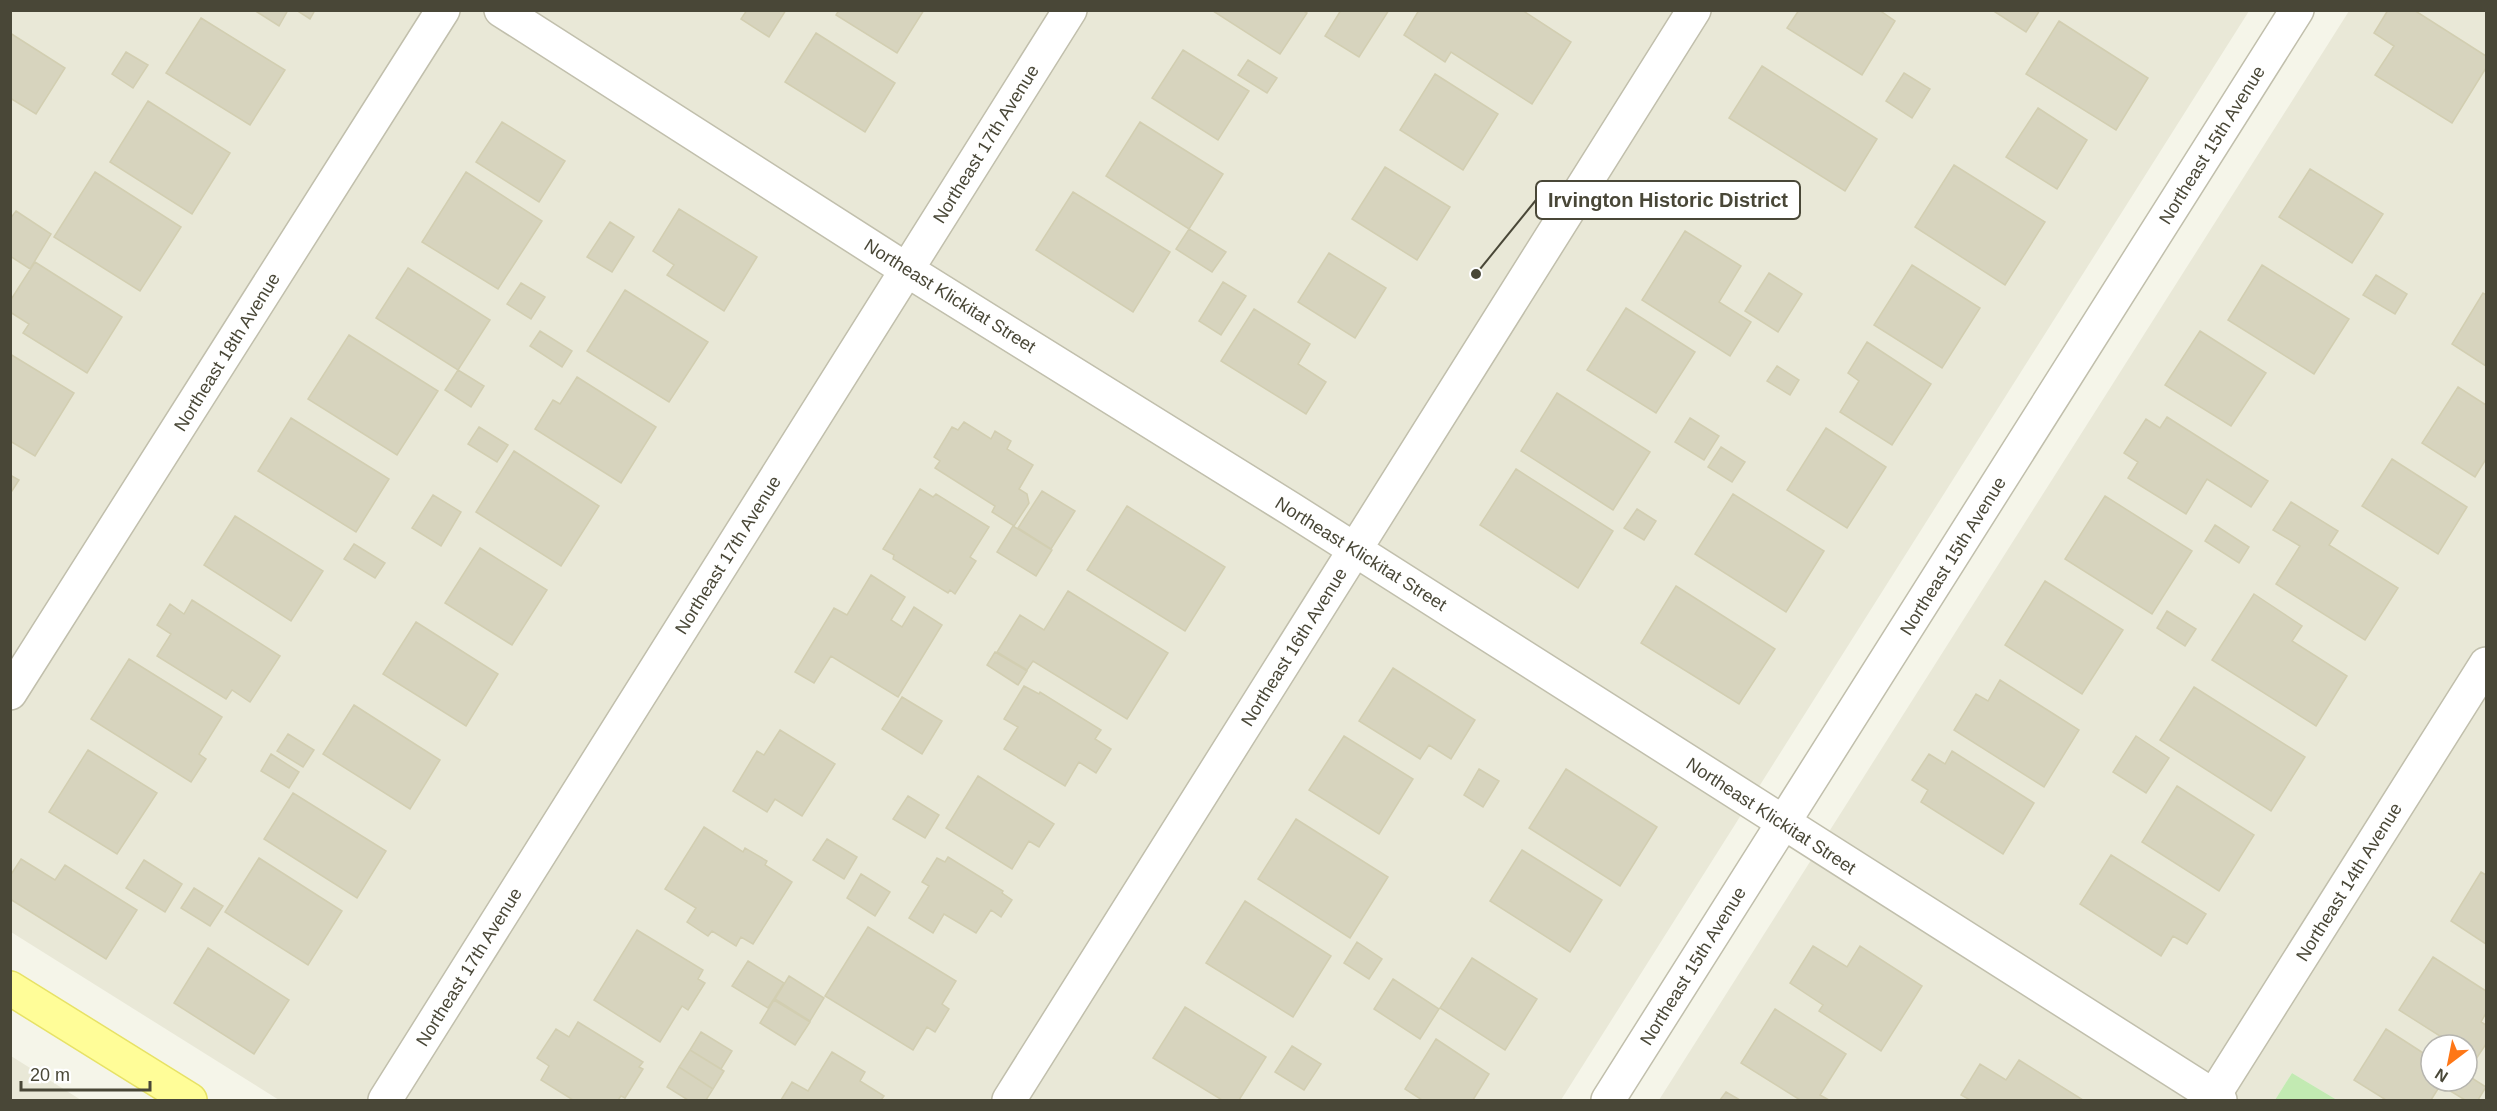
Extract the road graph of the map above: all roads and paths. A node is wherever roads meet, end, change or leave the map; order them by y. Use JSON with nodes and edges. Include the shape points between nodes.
{"nodes":[{"id":1,"x":443,"y":10,"type":"edge"},
{"id":2,"x":501,"y":10,"type":"edge"},
{"id":3,"x":1070,"y":10,"type":"edge"},
{"id":4,"x":1694,"y":10,"type":"edge"},
{"id":5,"x":2297,"y":10,"type":"edge"},
{"id":6,"x":907,"y":270,"type":"junction"},
{"id":7,"x":1354,"y":550,"type":"junction"},
{"id":8,"x":2487,"y":664,"type":"edge"},
{"id":9,"x":10,"y":693,"type":"edge"},
{"id":10,"x":1783,"y":824,"type":"junction"},
{"id":11,"x":10,"y":988,"type":"edge"},
{"id":12,"x":2215,"y":1099,"type":"edge"},
{"id":13,"x":189,"y":1101,"type":"edge"},
{"id":14,"x":385,"y":1101,"type":"edge"},
{"id":15,"x":1009,"y":1101,"type":"edge"},
{"id":16,"x":1608,"y":1101,"type":"edge"}],
"edges":[{"from":1,"to":9,"type":"street","name":"Northeast 18th Avenue"},
{"from":2,"to":6,"type":"street","name":"Northeast Klickitat Street"},
{"from":3,"to":6,"type":"street","name":"Northeast 17th Avenue"},
{"from":4,"to":7,"type":"street","name":"Northeast 16th Avenue"},
{"from":5,"to":10,"type":"street","name":"Northeast 15th Avenue"},
{"from":6,"to":7,"type":"street","name":"Northeast Klickitat Street"},
{"from":6,"to":14,"type":"street","name":"Northeast 17th Avenue"},
{"from":7,"to":10,"type":"street","name":"Northeast Klickitat Street"},
{"from":7,"to":15,"type":"street","name":"Northeast 16th Avenue"},
{"from":8,"to":12,"type":"street","name":"Northeast 14th Avenue"},
{"from":10,"to":12,"type":"street","name":"Northeast Klickitat Street"},
{"from":10,"to":16,"type":"street","name":"Northeast 15th Avenue"},
{"from":11,"to":13,"type":"main road"}]}
